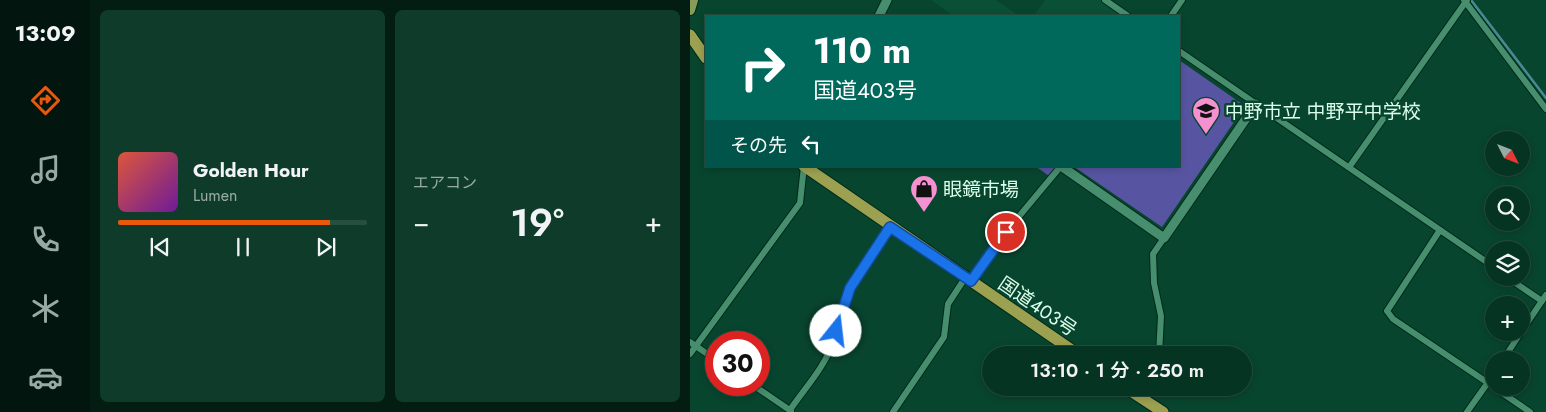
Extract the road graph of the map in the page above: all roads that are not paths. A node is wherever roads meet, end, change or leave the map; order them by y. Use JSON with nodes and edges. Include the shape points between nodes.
{"nodes":[{"id":1,"x":693,"y":0,"type":"edge"},
{"id":2,"x":888,"y":0,"type":"edge"},
{"id":3,"x":1105,"y":0,"type":"edge"},
{"id":4,"x":1182,"y":0,"type":"edge"},
{"id":5,"x":1466,"y":1,"type":"edge"},
{"id":6,"x":690,"y":10,"type":"edge"},
{"id":7,"x":880,"y":15,"type":"edge"},
{"id":8,"x":1127,"y":15,"type":"edge"},
{"id":9,"x":1172,"y":15,"type":"edge"},
{"id":10,"x":690,"y":35,"type":"edge"},
{"id":11,"x":1180,"y":52,"type":"edge"},
{"id":12,"x":705,"y":57,"type":"edge"},
{"id":13,"x":1256,"y":104,"type":"junction"},
{"id":14,"x":1546,"y":108,"type":"edge"},
{"id":15,"x":1350,"y":166,"type":"junction"},
{"id":16,"x":804,"y":167,"type":"edge"},
{"id":17,"x":805,"y":167,"type":"edge"},
{"id":18,"x":1060,"y":167,"type":"edge"},
{"id":19,"x":1062,"y":167,"type":"edge"},
{"id":20,"x":890,"y":227,"type":"junction"},
{"id":21,"x":1440,"y":230,"type":"junction"},
{"id":22,"x":1164,"y":238,"type":"junction"},
{"id":23,"x":1485,"y":261,"type":"edge"},
{"id":24,"x":968,"y":280,"type":"junction"},
{"id":25,"x":1522,"y":286,"type":"edge"},
{"id":26,"x":1544,"y":298,"type":"edge"},
{"id":27,"x":1530,"y":319,"type":"edge"},
{"id":28,"x":693,"y":344,"type":"edge"},
{"id":29,"x":1066,"y":346,"type":"edge"},
{"id":30,"x":1159,"y":346,"type":"edge"},
{"id":31,"x":705,"y":352,"type":"edge"},
{"id":32,"x":690,"y":354,"type":"edge"},
{"id":33,"x":1485,"y":381,"type":"edge"},
{"id":34,"x":1485,"y":393,"type":"edge"},
{"id":35,"x":769,"y":396,"type":"edge"},
{"id":36,"x":1145,"y":396,"type":"edge"},
{"id":37,"x":1507,"y":396,"type":"edge"},
{"id":38,"x":791,"y":411,"type":"edge"},
{"id":39,"x":893,"y":412,"type":"edge"},
{"id":40,"x":1163,"y":412,"type":"edge"},
{"id":41,"x":1467,"y":412,"type":"edge"},
{"id":42,"x":1530,"y":412,"type":"edge"}],
"edges":[{"from":1,"to":6,"type":"main road"},
{"from":2,"to":7,"type":"street"},
{"from":3,"to":8,"type":"street"},
{"from":4,"to":9,"type":"street"},
{"from":5,"to":14,"type":"street"},
{"from":5,"to":15,"type":"street"},
{"from":10,"to":12,"type":"highway"},
{"from":11,"to":13,"type":"street"},
{"from":13,"to":15,"type":"street"},
{"from":13,"to":22,"type":"street"},
{"from":15,"to":21,"type":"street"},
{"from":16,"to":28,"type":"street","via":[[800,203]]},
{"from":17,"to":20,"type":"highway","name":"国道403号"},
{"from":18,"to":24,"type":"street"},
{"from":19,"to":22,"type":"street"},
{"from":20,"to":24,"type":"highway","name":"国道403号"},
{"from":20,"to":38,"type":"street","via":[[850,288],[833,342]]},
{"from":21,"to":23,"type":"street"},
{"from":21,"to":33,"type":"street","via":[[1387,311],[1393,319]]},
{"from":22,"to":30,"type":"street","via":[[1153,254],[1154,282],[1161,316]]},
{"from":24,"to":29,"type":"highway","name":"国道403号"},
{"from":24,"to":39,"type":"street","via":[[948,304],[944,337]]},
{"from":25,"to":26,"type":"street"},
{"from":26,"to":27,"type":"street"},
{"from":28,"to":31,"type":"street"},
{"from":28,"to":32,"type":"street"},
{"from":34,"to":41,"type":"street"},
{"from":35,"to":38,"type":"street"},
{"from":36,"to":40,"type":"highway"},
{"from":37,"to":42,"type":"street"}]}
